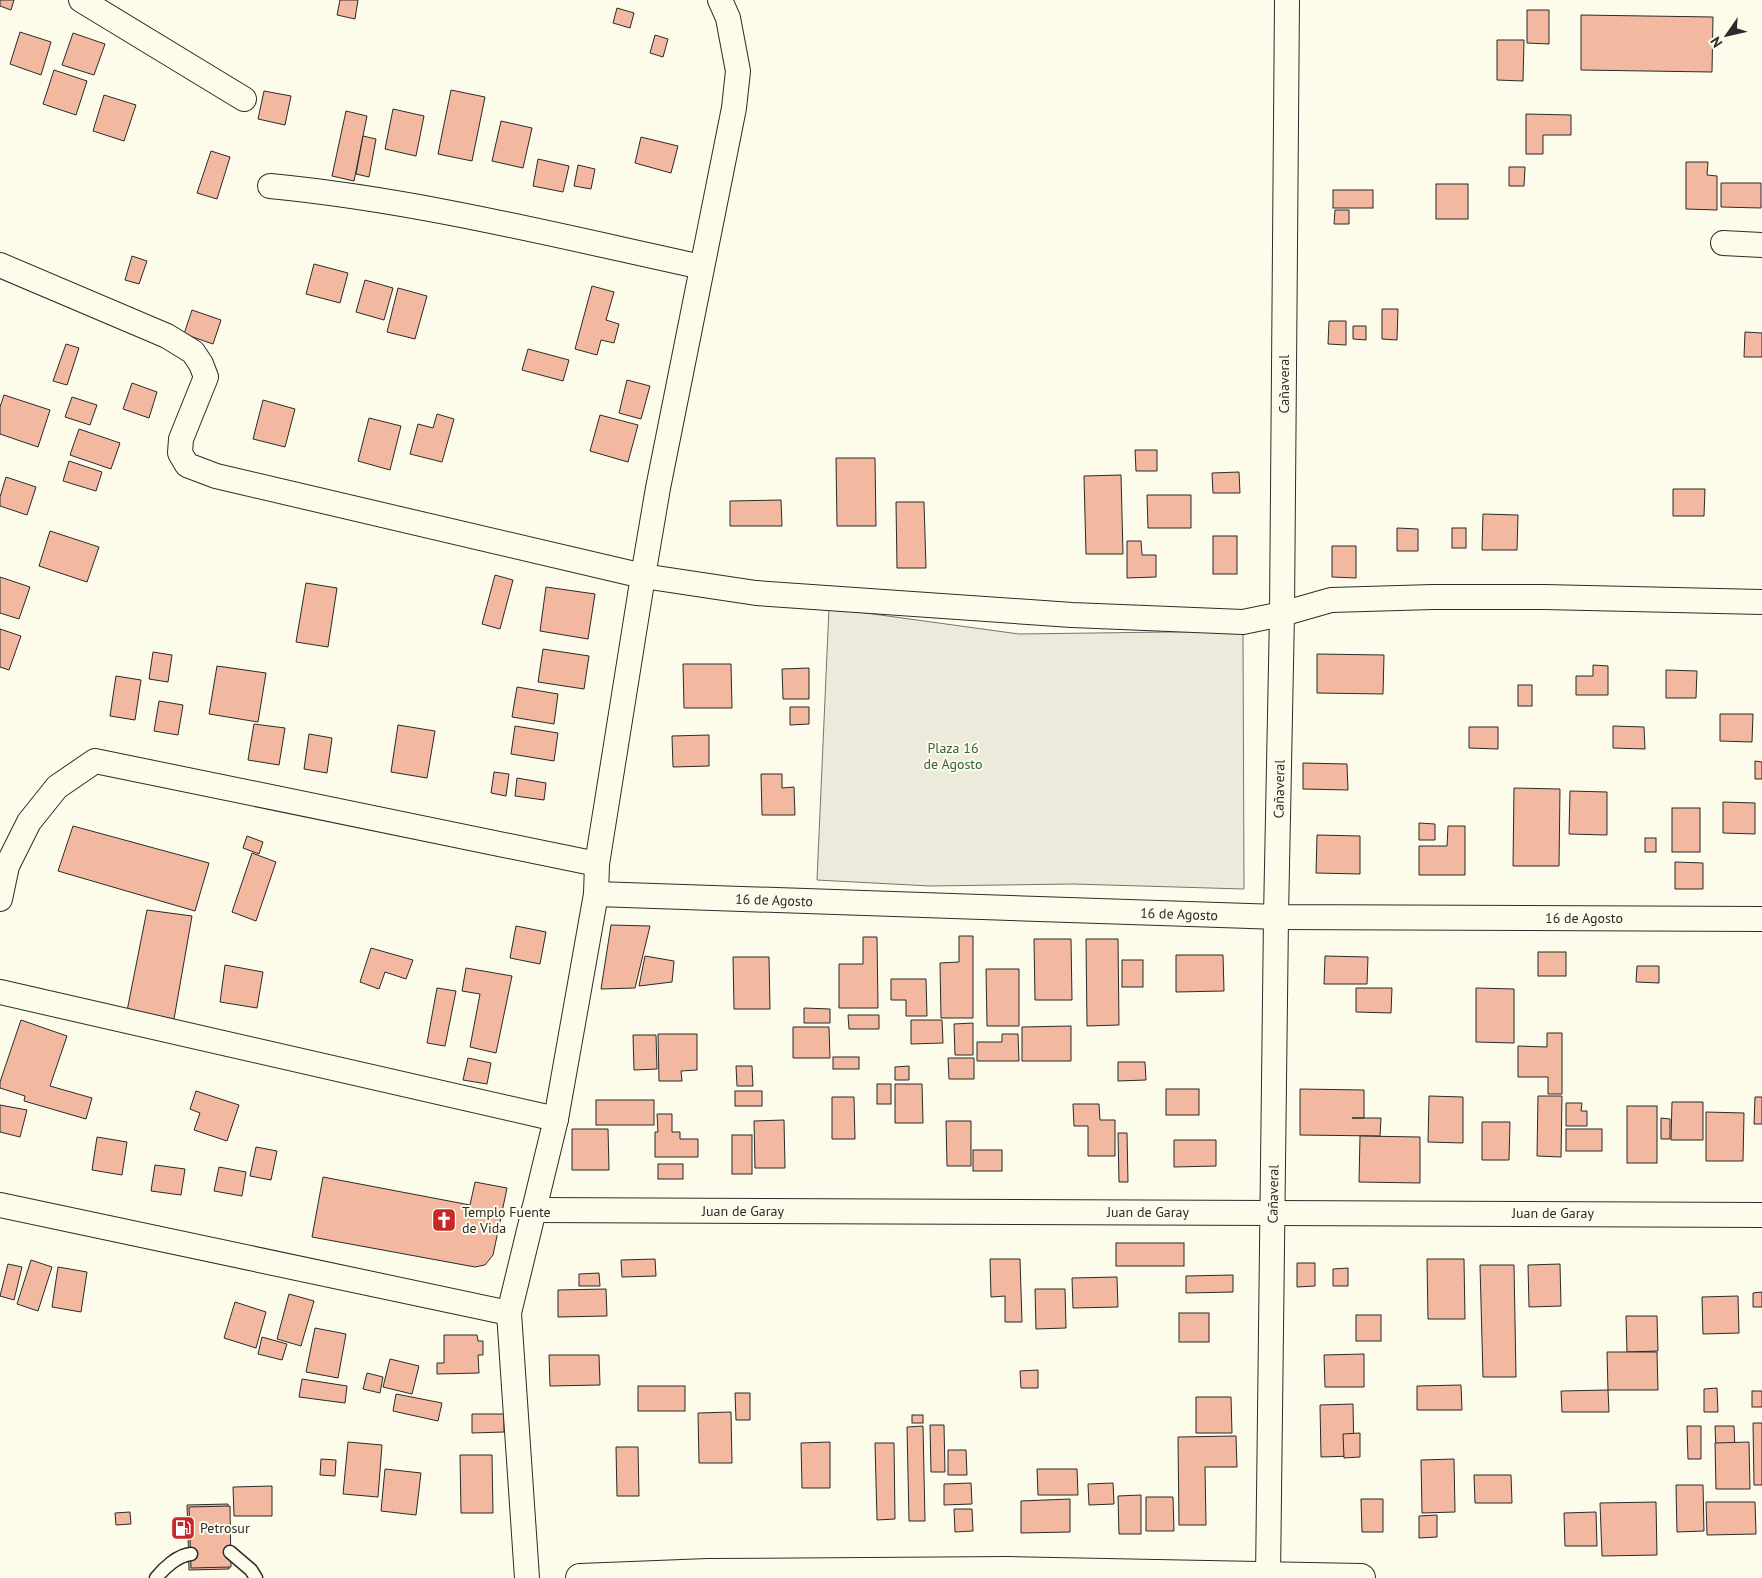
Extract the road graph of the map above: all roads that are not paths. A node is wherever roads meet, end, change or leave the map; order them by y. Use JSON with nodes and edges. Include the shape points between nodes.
{"nodes":[{"id":1,"x":81,"y":0,"type":"edge"},
{"id":2,"x":720,"y":0,"type":"edge"},
{"id":3,"x":1287,"y":0,"type":"edge"},
{"id":4,"x":244,"y":99,"type":"dead end"},
{"id":5,"x":270,"y":186,"type":"dead end"},
{"id":6,"x":1722,"y":243,"type":"dead end"},
{"id":7,"x":1762,"y":245,"type":"edge"},
{"id":8,"x":0,"y":265,"type":"edge"},
{"id":9,"x":702,"y":267,"type":"junction"},
{"id":10,"x":642,"y":576,"type":"junction"},
{"id":11,"x":1762,"y":602,"type":"edge"},
{"id":12,"x":1282,"y":614,"type":"junction"},
{"id":13,"x":598,"y":864,"type":"junction"},
{"id":14,"x":596,"y":894,"type":"junction"},
{"id":15,"x":0,"y":899,"type":"edge"},
{"id":16,"x":1276,"y":917,"type":"junction"},
{"id":17,"x":1762,"y":919,"type":"edge"},
{"id":18,"x":0,"y":992,"type":"edge"},
{"id":19,"x":556,"y":1119,"type":"junction"},
{"id":20,"x":0,"y":1205,"type":"edge"},
{"id":21,"x":534,"y":1210,"type":"junction"},
{"id":22,"x":1273,"y":1212,"type":"junction"},
{"id":23,"x":1762,"y":1215,"type":"edge"},
{"id":24,"x":510,"y":1314,"type":"junction"},
{"id":25,"x":230,"y":1552,"type":"dead end"},
{"id":26,"x":191,"y":1554,"type":"dead end"},
{"id":27,"x":1062,"y":1575,"type":"edge"},
{"id":28,"x":708,"y":1576,"type":"edge"},
{"id":29,"x":156,"y":1578,"type":"edge"},
{"id":30,"x":256,"y":1578,"type":"edge"},
{"id":31,"x":526,"y":1578,"type":"edge"},
{"id":32,"x":580,"y":1578,"type":"edge"},
{"id":33,"x":1268,"y":1578,"type":"edge"},
{"id":34,"x":1361,"y":1578,"type":"edge"}],
"edges":[{"from":1,"to":4,"type":"street"},
{"from":2,"to":9,"type":"street","via":[[728,18],[738,71],[734,108]]},
{"from":3,"to":12,"type":"street","name":"Cañaveral"},
{"from":5,"to":9,"type":"street","via":[[444,212]]},
{"from":6,"to":7,"type":"street"},
{"from":8,"to":10,"type":"street","via":[[167,336],[193,352],[206,377],[181,439],[180,453],[187,465],[226,479]]},
{"from":9,"to":10,"type":"street"},
{"from":10,"to":12,"type":"street","via":[[756,593],[1072,615],[1243,622]]},
{"from":10,"to":13,"type":"street"},
{"from":11,"to":12,"type":"street","via":[[1433,597],[1330,600]]},
{"from":12,"to":16,"type":"street","name":"Cañaveral"},
{"from":13,"to":14,"type":"street"},
{"from":13,"to":15,"type":"street","via":[[95,761],[57,787],[29,822],[7,866]]},
{"from":14,"to":16,"type":"street","name":"16 de Agosto"},
{"from":14,"to":19,"type":"street"},
{"from":16,"to":17,"type":"street","name":"16 de Agosto"},
{"from":16,"to":22,"type":"street","name":"Cañaveral"},
{"from":18,"to":19,"type":"street"},
{"from":19,"to":21,"type":"street"},
{"from":20,"to":24,"type":"street"},
{"from":21,"to":22,"type":"street","name":"Juan de Garay"},
{"from":21,"to":24,"type":"street"},
{"from":22,"to":23,"type":"street","name":"Juan de Garay"},
{"from":22,"to":33,"type":"street","name":"Cañaveral"},
{"from":24,"to":31,"type":"street"},
{"from":25,"to":30,"type":"lane"},
{"from":26,"to":29,"type":"lane","via":[[185,1554]]},
{"from":27,"to":28,"type":"main road","via":[[1008,1571]]},
{"from":27,"to":33,"type":"main road"},
{"from":28,"to":32,"type":"main road"},
{"from":33,"to":34,"type":"main road"}]}
